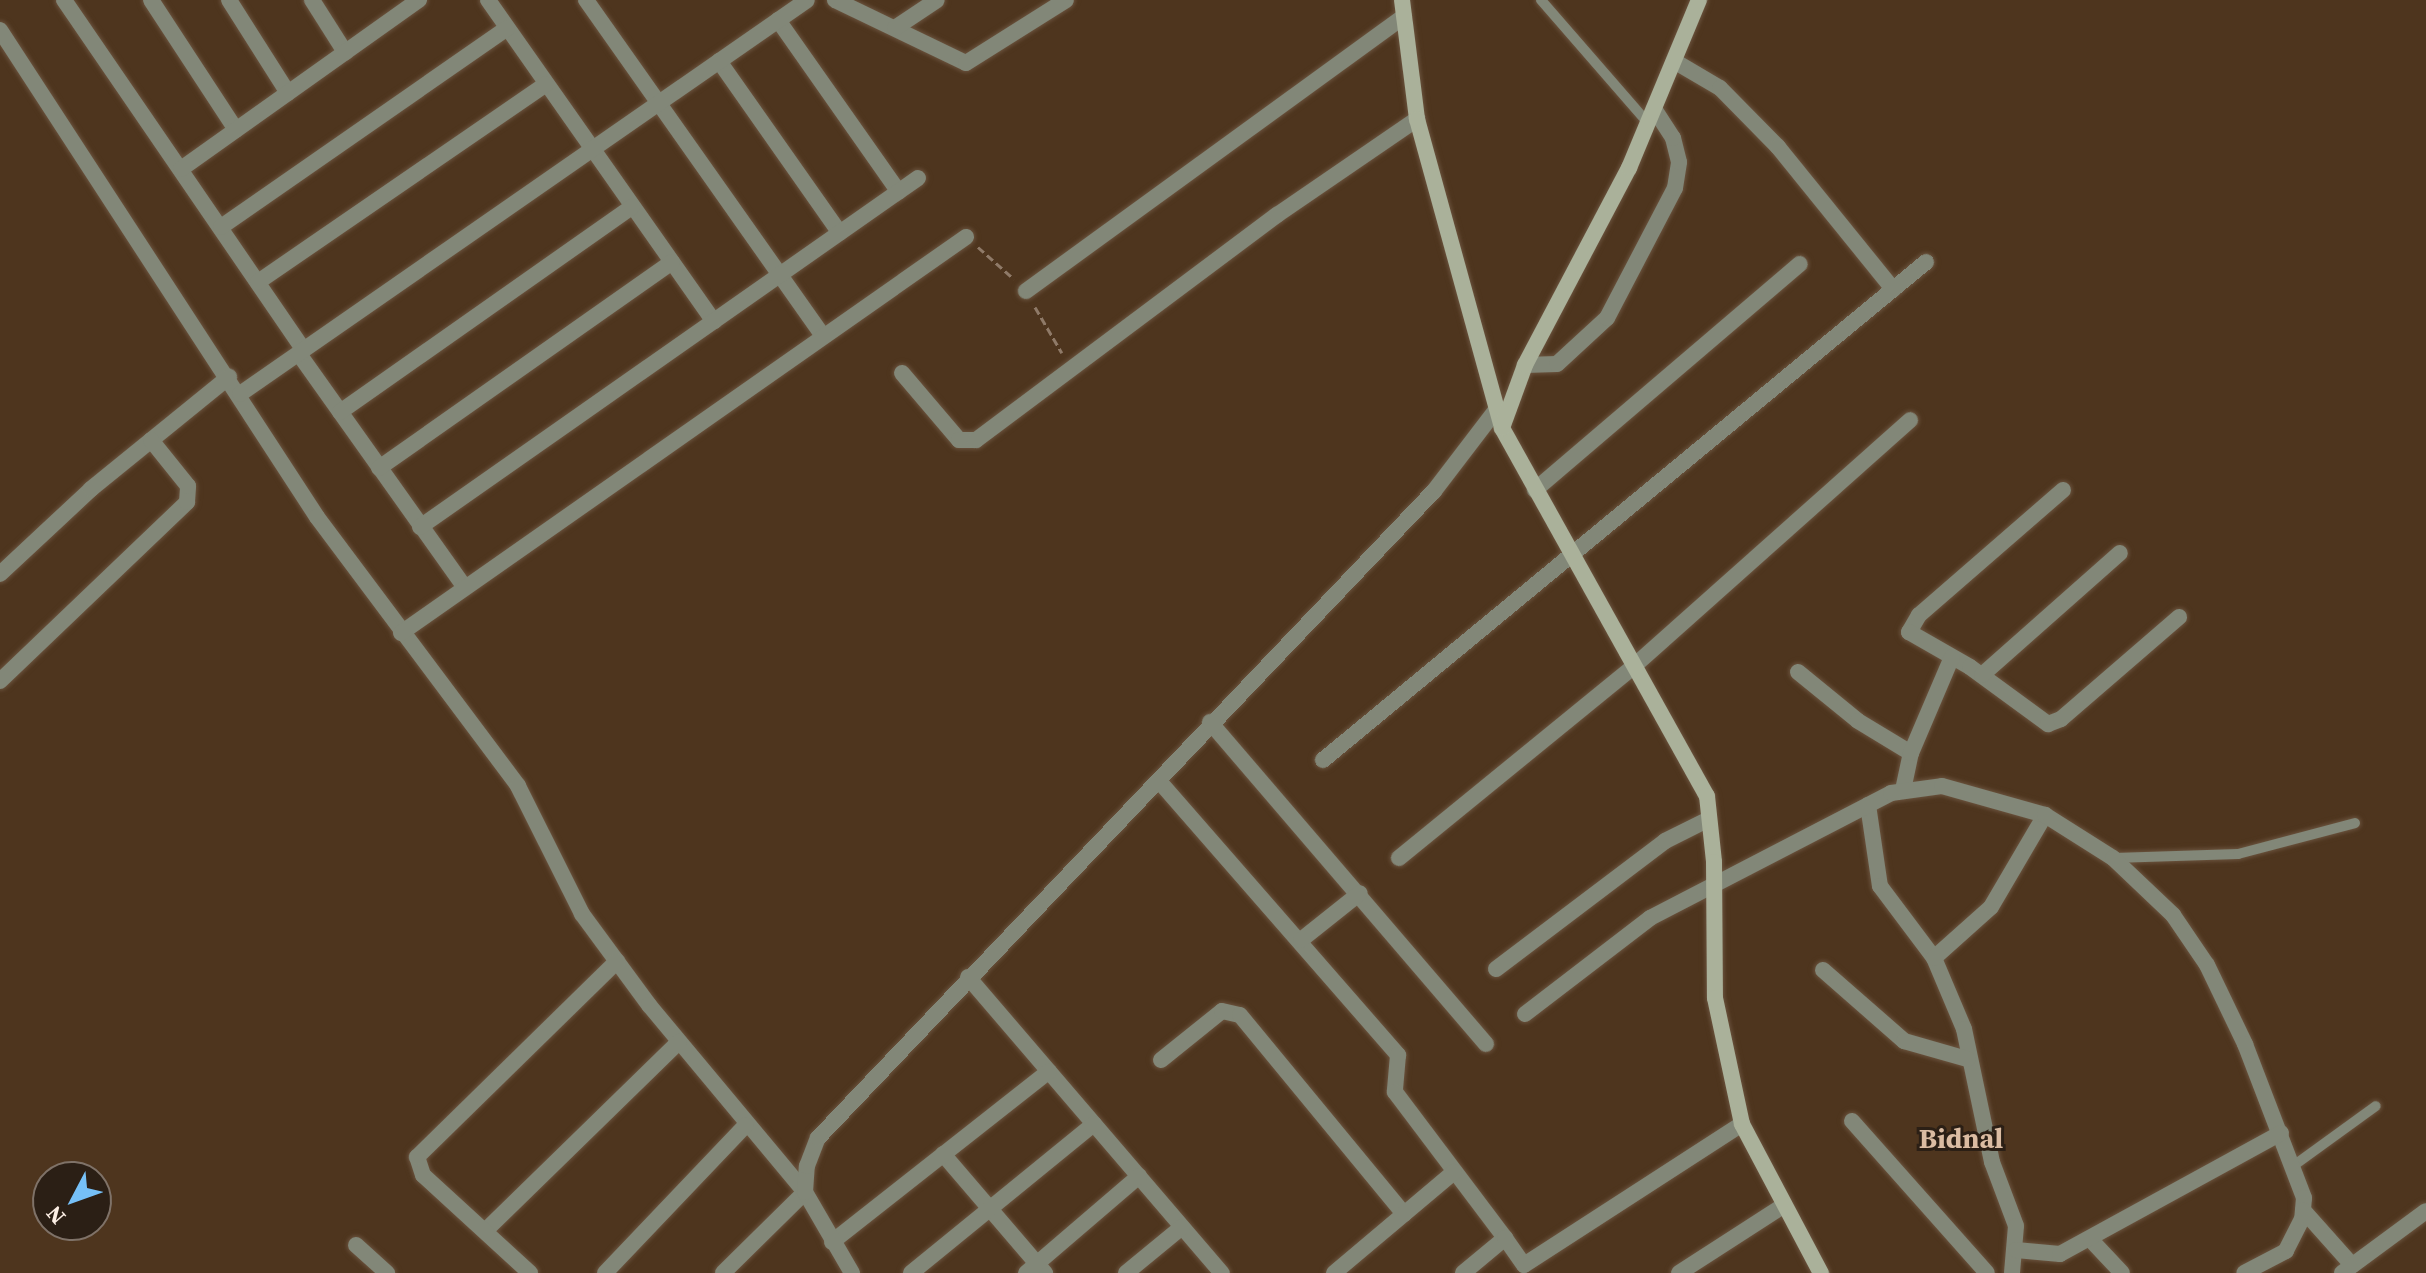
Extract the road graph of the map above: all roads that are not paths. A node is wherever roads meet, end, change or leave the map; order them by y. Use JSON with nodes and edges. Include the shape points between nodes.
{"nodes":[{"id":1,"x":64,"y":0,"type":"edge"},
{"id":2,"x":151,"y":0,"type":"edge"},
{"id":3,"x":229,"y":0,"type":"edge"},
{"id":4,"x":312,"y":0,"type":"edge"},
{"id":5,"x":419,"y":0,"type":"edge"},
{"id":6,"x":488,"y":0,"type":"edge"},
{"id":7,"x":586,"y":0,"type":"edge"},
{"id":8,"x":807,"y":0,"type":"edge"},
{"id":9,"x":835,"y":0,"type":"edge"},
{"id":10,"x":937,"y":0,"type":"edge"},
{"id":11,"x":1066,"y":0,"type":"edge"},
{"id":12,"x":1541,"y":0,"type":"edge"},
{"id":13,"x":1699,"y":0,"type":"edge"},
{"id":14,"x":401,"y":5,"type":"edge"},
{"id":15,"x":1403,"y":8,"type":"edge"},
{"id":16,"x":778,"y":20,"type":"junction"},
{"id":17,"x":507,"y":28,"type":"junction"},
{"id":18,"x":895,"y":28,"type":"junction"},
{"id":19,"x":0,"y":30,"type":"edge"},
{"id":20,"x":345,"y":52,"type":"junction"},
{"id":21,"x":719,"y":61,"type":"junction"},
{"id":22,"x":1674,"y":61,"type":"junction"},
{"id":23,"x":546,"y":84,"type":"junction"},
{"id":24,"x":288,"y":93,"type":"junction"},
{"id":25,"x":657,"y":104,"type":"junction"},
{"id":26,"x":1651,"y":116,"type":"junction"},
{"id":27,"x":1417,"y":119,"type":"junction"},
{"id":28,"x":236,"y":130,"type":"junction"},
{"id":29,"x":591,"y":150,"type":"junction"},
{"id":30,"x":181,"y":169,"type":"junction"},
{"id":31,"x":918,"y":178,"type":"dead end"},
{"id":32,"x":899,"y":192,"type":"junction"},
{"id":33,"x":632,"y":207,"type":"junction"},
{"id":34,"x":221,"y":227,"type":"junction"},
{"id":35,"x":840,"y":233,"type":"junction"},
{"id":36,"x":966,"y":237,"type":"dead end"},
{"id":37,"x":672,"y":262,"type":"junction"},
{"id":38,"x":1926,"y":262,"type":"dead end"},
{"id":39,"x":1800,"y":264,"type":"dead end"},
{"id":40,"x":780,"y":275,"type":"junction"},
{"id":41,"x":258,"y":282,"type":"junction"},
{"id":42,"x":1893,"y":289,"type":"junction"},
{"id":43,"x":1026,"y":291,"type":"dead end"},
{"id":44,"x":714,"y":321,"type":"junction"},
{"id":45,"x":823,"y":336,"type":"junction"},
{"id":46,"x":302,"y":352,"type":"junction"},
{"id":47,"x":1525,"y":365,"type":"junction"},
{"id":48,"x":902,"y":373,"type":"dead end"},
{"id":49,"x":229,"y":377,"type":"junction"},
{"id":50,"x":240,"y":394,"type":"junction"},
{"id":51,"x":1496,"y":410,"type":"junction"},
{"id":52,"x":340,"y":412,"type":"junction"},
{"id":53,"x":1910,"y":420,"type":"dead end"},
{"id":54,"x":1502,"y":428,"type":"junction"},
{"id":55,"x":151,"y":440,"type":"junction"},
{"id":56,"x":379,"y":468,"type":"junction"},
{"id":57,"x":1535,"y":490,"type":"junction"},
{"id":58,"x":2063,"y":490,"type":"dead end"},
{"id":59,"x":420,"y":527,"type":"junction"},
{"id":60,"x":2120,"y":553,"type":"dead end"},
{"id":61,"x":1572,"y":558,"type":"junction"},
{"id":62,"x":0,"y":574,"type":"edge"},
{"id":63,"x":464,"y":586,"type":"junction"},
{"id":64,"x":2179,"y":617,"type":"dead end"},
{"id":65,"x":401,"y":633,"type":"junction"},
{"id":66,"x":1952,"y":657,"type":"junction"},
{"id":67,"x":1633,"y":667,"type":"junction"},
{"id":68,"x":1798,"y":672,"type":"dead end"},
{"id":69,"x":1982,"y":675,"type":"junction"},
{"id":70,"x":0,"y":681,"type":"edge"},
{"id":71,"x":1210,"y":722,"type":"junction"},
{"id":72,"x":1911,"y":753,"type":"junction"},
{"id":73,"x":1323,"y":760,"type":"dead end"},
{"id":74,"x":1159,"y":781,"type":"junction"},
{"id":75,"x":1903,"y":790,"type":"junction"},
{"id":76,"x":1868,"y":805,"type":"junction"},
{"id":77,"x":2045,"y":815,"type":"junction"},
{"id":78,"x":1709,"y":819,"type":"junction"},
{"id":79,"x":2355,"y":823,"type":"dead end"},
{"id":80,"x":1399,"y":858,"type":"dead end"},
{"id":81,"x":2113,"y":858,"type":"junction"},
{"id":82,"x":1714,"y":885,"type":"junction"},
{"id":83,"x":1360,"y":893,"type":"junction"},
{"id":84,"x":1301,"y":940,"type":"junction"},
{"id":85,"x":1934,"y":958,"type":"junction"},
{"id":86,"x":617,"y":961,"type":"junction"},
{"id":87,"x":1496,"y":969,"type":"dead end"},
{"id":88,"x":1823,"y":970,"type":"dead end"},
{"id":89,"x":968,"y":977,"type":"junction"},
{"id":90,"x":1525,"y":1014,"type":"dead end"},
{"id":91,"x":679,"y":1042,"type":"junction"},
{"id":92,"x":1486,"y":1044,"type":"dead end"},
{"id":93,"x":1967,"y":1059,"type":"junction"},
{"id":94,"x":1161,"y":1060,"type":"dead end"},
{"id":95,"x":1049,"y":1071,"type":"junction"},
{"id":96,"x":2376,"y":1106,"type":"dead end"},
{"id":97,"x":1852,"y":1121,"type":"dead end"},
{"id":98,"x":1094,"y":1124,"type":"junction"},
{"id":99,"x":1742,"y":1124,"type":"junction"},
{"id":100,"x":746,"y":1125,"type":"junction"},
{"id":101,"x":2281,"y":1133,"type":"junction"},
{"id":102,"x":943,"y":1154,"type":"junction"},
{"id":103,"x":2293,"y":1166,"type":"junction"},
{"id":104,"x":1454,"y":1172,"type":"junction"},
{"id":105,"x":1139,"y":1176,"type":"junction"},
{"id":106,"x":805,"y":1192,"type":"junction"},
{"id":107,"x":1783,"y":1206,"type":"junction"},
{"id":108,"x":989,"y":1209,"type":"junction"},
{"id":109,"x":2303,"y":1210,"type":"junction"},
{"id":110,"x":2426,"y":1211,"type":"edge"},
{"id":111,"x":1404,"y":1214,"type":"junction"},
{"id":112,"x":1182,"y":1227,"type":"junction"},
{"id":113,"x":485,"y":1231,"type":"junction"},
{"id":114,"x":1505,"y":1238,"type":"junction"},
{"id":115,"x":2091,"y":1240,"type":"junction"},
{"id":116,"x":832,"y":1242,"type":"junction"},
{"id":117,"x":356,"y":1245,"type":"dead end"},
{"id":118,"x":2016,"y":1250,"type":"junction"},
{"id":119,"x":1528,"y":1269,"type":"edge"},
{"id":120,"x":2347,"y":1269,"type":"edge"},
{"id":121,"x":1036,"y":1270,"type":"edge"},
{"id":122,"x":387,"y":1273,"type":"edge"},
{"id":123,"x":530,"y":1273,"type":"edge"},
{"id":124,"x":605,"y":1273,"type":"edge"},
{"id":125,"x":723,"y":1273,"type":"edge"},
{"id":126,"x":852,"y":1273,"type":"edge"},
{"id":127,"x":911,"y":1273,"type":"edge"},
{"id":128,"x":1126,"y":1273,"type":"edge"},
{"id":129,"x":1222,"y":1273,"type":"edge"},
{"id":130,"x":1334,"y":1273,"type":"edge"},
{"id":131,"x":1463,"y":1273,"type":"edge"},
{"id":132,"x":1679,"y":1273,"type":"edge"},
{"id":133,"x":1821,"y":1273,"type":"edge"},
{"id":134,"x":1987,"y":1273,"type":"edge"},
{"id":135,"x":2012,"y":1273,"type":"edge"},
{"id":136,"x":2122,"y":1273,"type":"edge"},
{"id":137,"x":2244,"y":1273,"type":"edge"}],
"edges":[{"from":1,"to":30,"type":"street"},
{"from":2,"to":28,"type":"street"},
{"from":3,"to":24,"type":"street"},
{"from":4,"to":20,"type":"street"},
{"from":5,"to":14,"type":"street"},
{"from":6,"to":17,"type":"street"},
{"from":7,"to":25,"type":"street"},
{"from":8,"to":16,"type":"street"},
{"from":9,"to":18,"type":"street"},
{"from":10,"to":18,"type":"street"},
{"from":11,"to":18,"type":"street","via":[[966,63]]},
{"from":12,"to":26,"type":"lane"},
{"from":13,"to":22,"type":"main road"},
{"from":14,"to":20,"type":"street"},
{"from":15,"to":27,"type":"main road"},
{"from":15,"to":43,"type":"street"},
{"from":16,"to":21,"type":"street"},
{"from":16,"to":32,"type":"street"},
{"from":17,"to":23,"type":"street"},
{"from":17,"to":34,"type":"street"},
{"from":19,"to":49,"type":"street"},
{"from":20,"to":24,"type":"street"},
{"from":21,"to":25,"type":"street"},
{"from":21,"to":35,"type":"street"},
{"from":22,"to":26,"type":"main road"},
{"from":22,"to":42,"type":"street","via":[[1720,88],[1778,147]]},
{"from":23,"to":29,"type":"street"},
{"from":23,"to":41,"type":"street"},
{"from":24,"to":28,"type":"street"},
{"from":25,"to":29,"type":"street"},
{"from":25,"to":40,"type":"street"},
{"from":26,"to":47,"type":"main road"},
{"from":26,"to":47,"type":"street","via":[[1676,150],[1675,188],[1607,318],[1557,364]]},
{"from":27,"to":48,"type":"street","via":[[1264,223],[976,440],[959,440]]},
{"from":27,"to":51,"type":"main road"},
{"from":28,"to":30,"type":"street"},
{"from":29,"to":33,"type":"street"},
{"from":29,"to":46,"type":"street"},
{"from":30,"to":34,"type":"street"},
{"from":31,"to":32,"type":"street"},
{"from":32,"to":35,"type":"street"},
{"from":33,"to":37,"type":"street"},
{"from":33,"to":52,"type":"street"},
{"from":34,"to":41,"type":"street"},
{"from":35,"to":40,"type":"street"},
{"from":36,"to":45,"type":"street"},
{"from":37,"to":44,"type":"street"},
{"from":37,"to":56,"type":"street"},
{"from":38,"to":42,"type":"street"},
{"from":39,"to":57,"type":"street"},
{"from":40,"to":44,"type":"street"},
{"from":40,"to":45,"type":"street"},
{"from":41,"to":46,"type":"street"},
{"from":42,"to":61,"type":"street"},
{"from":44,"to":59,"type":"street"},
{"from":45,"to":63,"type":"street"},
{"from":46,"to":50,"type":"street"},
{"from":46,"to":52,"type":"street"},
{"from":47,"to":54,"type":"main road"},
{"from":49,"to":50,"type":"street"},
{"from":49,"to":55,"type":"street"},
{"from":50,"to":65,"type":"street","via":[[317,517]]},
{"from":51,"to":54,"type":"main road"},
{"from":51,"to":71,"type":"street","via":[[1434,491]]},
{"from":52,"to":56,"type":"street"},
{"from":53,"to":67,"type":"street"},
{"from":54,"to":57,"type":"main road"},
{"from":55,"to":62,"type":"street"},
{"from":55,"to":70,"type":"street","via":[[188,486],[187,502]]},
{"from":56,"to":59,"type":"street"},
{"from":57,"to":61,"type":"main road"},
{"from":58,"to":66,"type":"street","via":[[1913,621],[1913,635]]},
{"from":59,"to":63,"type":"street"},
{"from":60,"to":69,"type":"street"},
{"from":61,"to":67,"type":"main road"},
{"from":61,"to":73,"type":"street"},
{"from":63,"to":65,"type":"street"},
{"from":64,"to":69,"type":"street","via":[[2054,723],[2040,720]]},
{"from":65,"to":86,"type":"street","via":[[518,786],[562,883]]},
{"from":66,"to":69,"type":"street"},
{"from":66,"to":72,"type":"street"},
{"from":67,"to":78,"type":"main road","via":[[1707,796]]},
{"from":67,"to":80,"type":"street"},
{"from":68,"to":72,"type":"street","via":[[1858,721]]},
{"from":71,"to":74,"type":"street"},
{"from":71,"to":83,"type":"street"},
{"from":72,"to":75,"type":"street"},
{"from":74,"to":84,"type":"street"},
{"from":74,"to":89,"type":"street"},
{"from":75,"to":76,"type":"street"},
{"from":75,"to":77,"type":"street","via":[[1942,786]]},
{"from":76,"to":82,"type":"street"},
{"from":76,"to":85,"type":"street","via":[[1880,886]]},
{"from":77,"to":81,"type":"street"},
{"from":77,"to":85,"type":"street","via":[[1991,907]]},
{"from":78,"to":82,"type":"main road"},
{"from":78,"to":87,"type":"street","via":[[1665,841]]},
{"from":79,"to":81,"type":"lane","via":[[2238,854]]},
{"from":81,"to":101,"type":"street","via":[[2173,915],[2207,965]]},
{"from":82,"to":90,"type":"street","via":[[1638,926]]},
{"from":82,"to":99,"type":"main road","via":[[1715,998]]},
{"from":83,"to":84,"type":"street"},
{"from":83,"to":92,"type":"street"},
{"from":84,"to":104,"type":"street","via":[[1398,1055],[1395,1092]]},
{"from":85,"to":93,"type":"street","via":[[1954,997]]},
{"from":86,"to":91,"type":"street"},
{"from":86,"to":113,"type":"street","via":[[417,1157],[423,1175]]},
{"from":88,"to":93,"type":"street","via":[[1904,1041]]},
{"from":89,"to":95,"type":"street"},
{"from":89,"to":106,"type":"street","via":[[818,1138],[807,1166]]},
{"from":91,"to":100,"type":"street"},
{"from":91,"to":113,"type":"street"},
{"from":93,"to":118,"type":"street","via":[[1992,1162],[2016,1226]]},
{"from":94,"to":111,"type":"street","via":[[1222,1011],[1240,1015]]},
{"from":95,"to":98,"type":"street"},
{"from":95,"to":102,"type":"street"},
{"from":96,"to":103,"type":"lane"},
{"from":97,"to":134,"type":"street"},
{"from":98,"to":105,"type":"street"},
{"from":98,"to":108,"type":"street"},
{"from":99,"to":107,"type":"main road"},
{"from":99,"to":119,"type":"street"},
{"from":100,"to":106,"type":"street"},
{"from":100,"to":124,"type":"street"},
{"from":101,"to":103,"type":"street"},
{"from":101,"to":115,"type":"street"},
{"from":102,"to":108,"type":"street"},
{"from":102,"to":116,"type":"street"},
{"from":103,"to":109,"type":"street"},
{"from":104,"to":111,"type":"street"},
{"from":104,"to":114,"type":"street"},
{"from":105,"to":112,"type":"street"},
{"from":105,"to":121,"type":"street"},
{"from":106,"to":116,"type":"street"},
{"from":106,"to":125,"type":"street"},
{"from":107,"to":132,"type":"street"},
{"from":107,"to":133,"type":"main road"},
{"from":108,"to":121,"type":"street"},
{"from":108,"to":127,"type":"street"},
{"from":109,"to":120,"type":"street"},
{"from":109,"to":137,"type":"street","via":[[2286,1251]]},
{"from":110,"to":120,"type":"street"},
{"from":111,"to":130,"type":"street"},
{"from":112,"to":128,"type":"street"},
{"from":112,"to":129,"type":"street"},
{"from":113,"to":123,"type":"street"},
{"from":114,"to":119,"type":"street"},
{"from":114,"to":131,"type":"street"},
{"from":115,"to":118,"type":"street","via":[[2051,1257]]},
{"from":115,"to":136,"type":"street"},
{"from":116,"to":126,"type":"street"},
{"from":117,"to":122,"type":"street"},
{"from":118,"to":135,"type":"street"}]}
